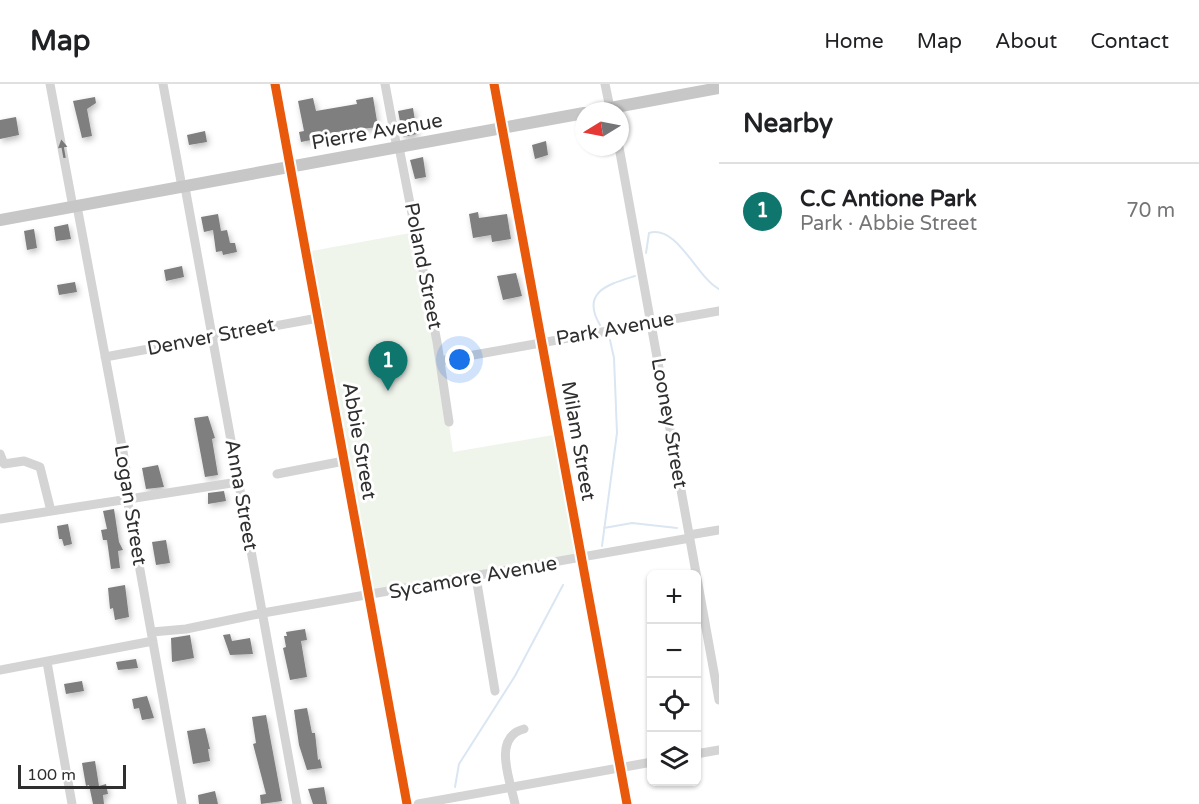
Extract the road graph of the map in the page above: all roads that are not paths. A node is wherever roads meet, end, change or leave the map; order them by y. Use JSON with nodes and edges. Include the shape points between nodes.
{"nodes":[{"id":1,"x":50,"y":84,"type":"edge"},
{"id":2,"x":164,"y":84,"type":"edge"},
{"id":3,"x":275,"y":84,"type":"edge"},
{"id":4,"x":385,"y":84,"type":"edge"},
{"id":5,"x":494,"y":84,"type":"edge"},
{"id":6,"x":605,"y":84,"type":"edge"},
{"id":7,"x":718,"y":88,"type":"edge"},
{"id":8,"x":609,"y":102,"type":"edge"},
{"id":9,"x":629,"y":105,"type":"edge"},
{"id":10,"x":575,"y":115,"type":"edge"},
{"id":11,"x":503,"y":129,"type":"junction"},
{"id":12,"x":398,"y":148,"type":"junction"},
{"id":13,"x":621,"y":156,"type":"edge"},
{"id":14,"x":291,"y":168,"type":"junction"},
{"id":15,"x":184,"y":187,"type":"junction"},
{"id":16,"x":75,"y":207,"type":"junction"},
{"id":17,"x":0,"y":220,"type":"edge"},
{"id":18,"x":719,"y":311,"type":"edge"},
{"id":19,"x":318,"y":318,"type":"junction"},
{"id":20,"x":651,"y":322,"type":"junction"},
{"id":21,"x":212,"y":337,"type":"junction"},
{"id":22,"x":542,"y":342,"type":"junction"},
{"id":23,"x":105,"y":357,"type":"junction"},
{"id":24,"x":440,"y":361,"type":"junction"},
{"id":25,"x":449,"y":422,"type":"dead end"},
{"id":26,"x":0,"y":454,"type":"edge"},
{"id":27,"x":344,"y":461,"type":"junction"},
{"id":28,"x":277,"y":474,"type":"dead end"},
{"id":29,"x":238,"y":482,"type":"junction"},
{"id":30,"x":129,"y":499,"type":"junction"},
{"id":31,"x":51,"y":512,"type":"junction"},
{"id":32,"x":0,"y":519,"type":"edge"},
{"id":33,"x":719,"y":530,"type":"edge"},
{"id":34,"x":690,"y":536,"type":"junction"},
{"id":35,"x":582,"y":559,"type":"junction"},
{"id":36,"x":476,"y":577,"type":"junction"},
{"id":37,"x":369,"y":596,"type":"junction"},
{"id":38,"x":262,"y":613,"type":"junction"},
{"id":39,"x":152,"y":637,"type":"junction"},
{"id":40,"x":47,"y":662,"type":"junction"},
{"id":41,"x":0,"y":670,"type":"edge"},
{"id":42,"x":495,"y":691,"type":"dead end"},
{"id":43,"x":719,"y":700,"type":"edge"},
{"id":44,"x":524,"y":729,"type":"dead end"},
{"id":45,"x":719,"y":750,"type":"edge"},
{"id":46,"x":701,"y":753,"type":"edge"},
{"id":47,"x":647,"y":763,"type":"edge"},
{"id":48,"x":620,"y":768,"type":"junction"},
{"id":49,"x":512,"y":787,"type":"junction"},
{"id":50,"x":72,"y":804,"type":"edge"},
{"id":51,"x":182,"y":804,"type":"edge"},
{"id":52,"x":297,"y":804,"type":"edge"},
{"id":53,"x":407,"y":804,"type":"edge"},
{"id":54,"x":418,"y":804,"type":"edge"},
{"id":55,"x":515,"y":804,"type":"edge"},
{"id":56,"x":627,"y":804,"type":"edge"}],
"edges":[{"from":16,"to":1,"type":"street","name":"Logan Street","one_way":true},
{"from":2,"to":15,"type":"street","name":"Anna Street"},
{"from":3,"to":14,"type":"street","name":"Abbie Street"},
{"from":4,"to":12,"type":"street","name":"Poland Street"},
{"from":5,"to":11,"type":"street","name":"Milam Street"},
{"from":6,"to":8,"type":"street"},
{"from":7,"to":9,"type":"main road"},
{"from":10,"to":11,"type":"main road","name":"Pierre Avenue"},
{"from":11,"to":12,"type":"main road","name":"Pierre Avenue"},
{"from":11,"to":22,"type":"street","name":"Milam Street"},
{"from":12,"to":14,"type":"main road","name":"Pierre Avenue"},
{"from":12,"to":24,"type":"street","name":"Poland Street"},
{"from":13,"to":20,"type":"street","name":"Looney Street"},
{"from":14,"to":15,"type":"main road","name":"Pierre Avenue"},
{"from":14,"to":19,"type":"street","name":"Abbie Street"},
{"from":15,"to":16,"type":"main road","name":"Pierre Avenue"},
{"from":15,"to":21,"type":"street","name":"Anna Street"},
{"from":16,"to":17,"type":"main road","name":"Pierre Avenue"},
{"from":16,"to":23,"type":"street","name":"Logan Street"},
{"from":18,"to":20,"type":"street","name":"Park Avenue"},
{"from":19,"to":21,"type":"street","name":"Denver Street"},
{"from":19,"to":27,"type":"street","name":"Abbie Street"},
{"from":20,"to":22,"type":"street","name":"Park Avenue"},
{"from":20,"to":34,"type":"street","name":"Looney Street"},
{"from":21,"to":23,"type":"street","name":"Denver Street"},
{"from":21,"to":29,"type":"street","name":"Anna Street"},
{"from":22,"to":24,"type":"street","name":"Park Avenue"},
{"from":22,"to":35,"type":"street","name":"Milam Street"},
{"from":23,"to":30,"type":"street","name":"Logan Street"},
{"from":24,"to":25,"type":"street","name":"Poland Street"},
{"from":26,"to":31,"type":"street","via":[[4,464],[24,461],[40,467]]},
{"from":27,"to":28,"type":"street"},
{"from":27,"to":37,"type":"street","name":"Abbie Street"},
{"from":29,"to":30,"type":"street"},
{"from":29,"to":38,"type":"street","name":"Anna Street"},
{"from":30,"to":31,"type":"street"},
{"from":30,"to":39,"type":"street","name":"Logan Street"},
{"from":31,"to":32,"type":"street"},
{"from":33,"to":34,"type":"street","name":"Sycamore Avenue"},
{"from":34,"to":35,"type":"street","name":"Sycamore Avenue"},
{"from":34,"to":43,"type":"street","name":"Looney Street"},
{"from":35,"to":36,"type":"street","name":"Sycamore Avenue"},
{"from":35,"to":48,"type":"street","name":"Milam Street"},
{"from":36,"to":37,"type":"street","name":"Sycamore Avenue"},
{"from":36,"to":42,"type":"street"},
{"from":37,"to":38,"type":"street","name":"Sycamore Avenue"},
{"from":37,"to":53,"type":"street","name":"Abbie Street"},
{"from":38,"to":39,"type":"street","name":"Sycamore Avenue"},
{"from":38,"to":52,"type":"street","name":"Anna Street"},
{"from":39,"to":40,"type":"street","name":"Sycamore Avenue"},
{"from":39,"to":51,"type":"street","name":"Logan Street"},
{"from":40,"to":41,"type":"street","name":"Sycamore Avenue"},
{"from":40,"to":50,"type":"street"},
{"from":44,"to":49,"type":"street","via":[[513,733],[506,742]]},
{"from":45,"to":46,"type":"street"},
{"from":47,"to":48,"type":"street"},
{"from":48,"to":49,"type":"street"},
{"from":48,"to":56,"type":"street","name":"Milam Street"},
{"from":49,"to":54,"type":"street"},
{"from":49,"to":55,"type":"street"}]}
